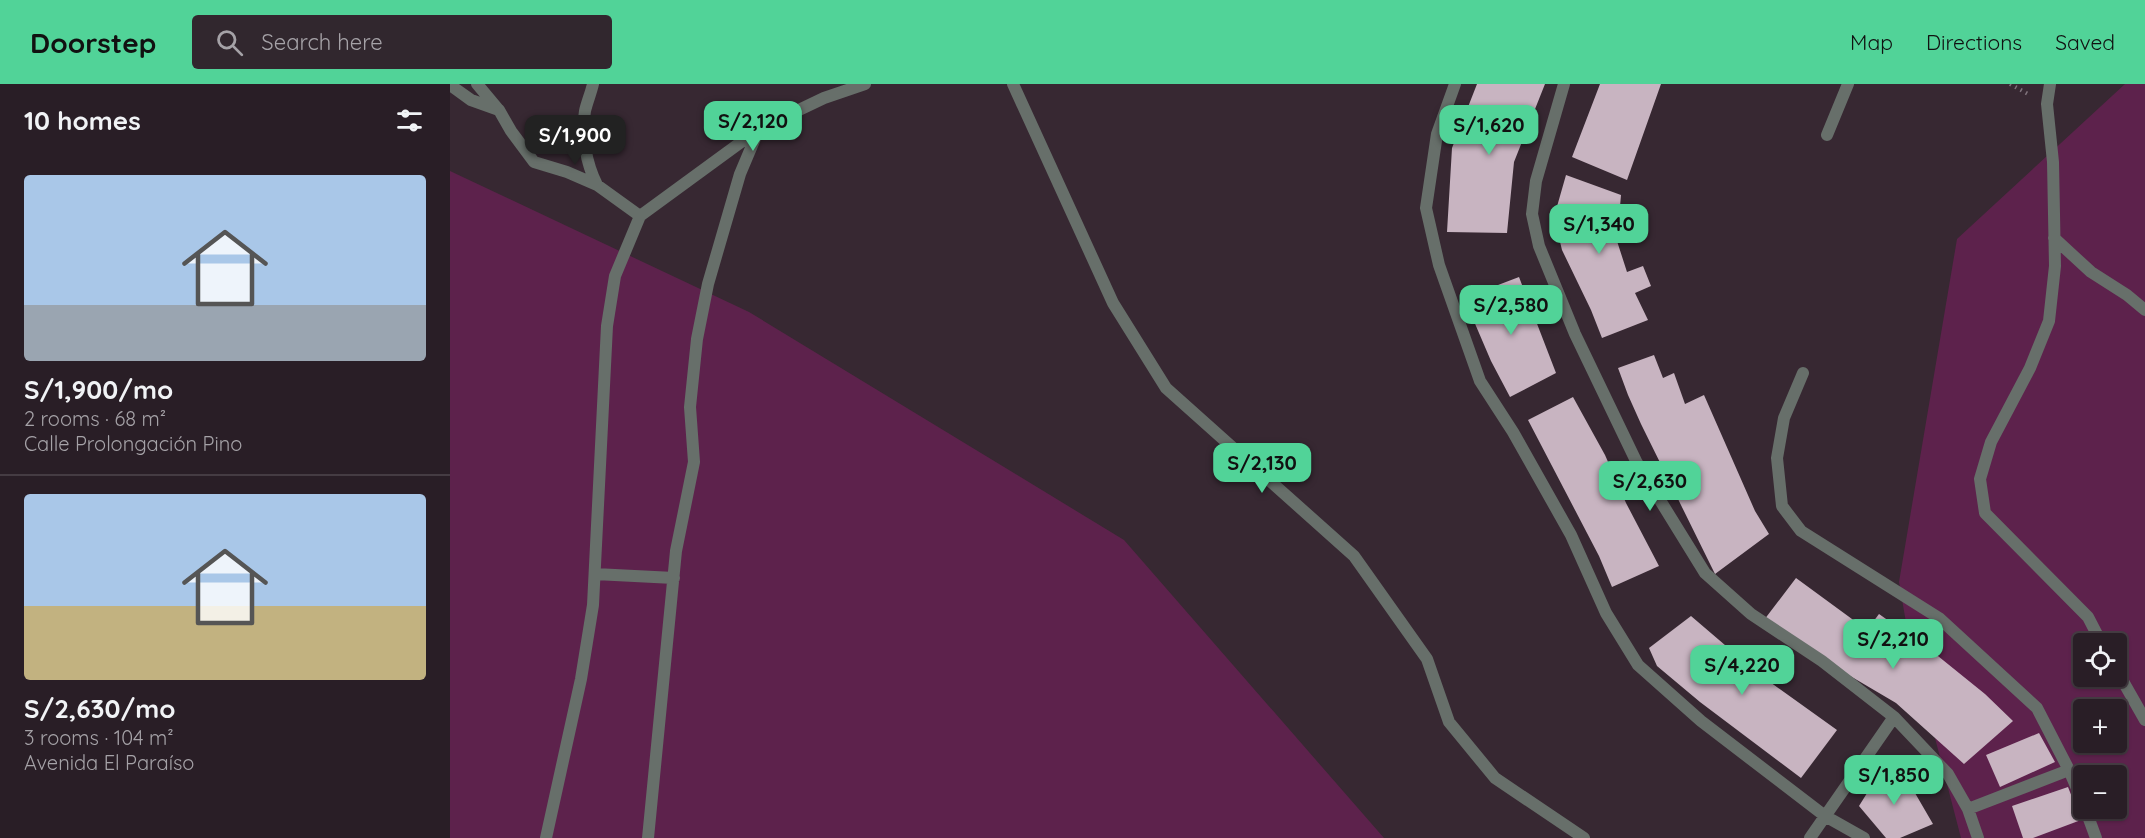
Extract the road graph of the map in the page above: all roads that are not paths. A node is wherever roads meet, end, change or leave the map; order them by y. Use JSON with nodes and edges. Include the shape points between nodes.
{"nodes":[{"id":1,"x":477,"y":84,"type":"edge"},
{"id":2,"x":593,"y":84,"type":"edge"},
{"id":3,"x":865,"y":84,"type":"edge"},
{"id":4,"x":1013,"y":84,"type":"edge"},
{"id":5,"x":1455,"y":84,"type":"edge"},
{"id":6,"x":1564,"y":84,"type":"edge"},
{"id":7,"x":1848,"y":84,"type":"edge"},
{"id":8,"x":2049,"y":84,"type":"edge"},
{"id":9,"x":450,"y":86,"type":"edge"},
{"id":10,"x":499,"y":110,"type":"junction"},
{"id":11,"x":759,"y":129,"type":"junction"},
{"id":12,"x":1827,"y":135,"type":"dead end"},
{"id":13,"x":597,"y":184,"type":"junction"},
{"id":14,"x":640,"y":216,"type":"junction"},
{"id":15,"x":2055,"y":238,"type":"junction"},
{"id":16,"x":2145,"y":310,"type":"edge"},
{"id":17,"x":1803,"y":373,"type":"dead end"},
{"id":18,"x":594,"y":574,"type":"junction"},
{"id":19,"x":674,"y":578,"type":"junction"},
{"id":20,"x":2096,"y":633,"type":"edge"},
{"id":21,"x":2126,"y":687,"type":"edge"},
{"id":22,"x":1894,"y":717,"type":"junction"},
{"id":23,"x":2145,"y":720,"type":"edge"},
{"id":24,"x":2069,"y":770,"type":"junction"},
{"id":25,"x":2073,"y":780,"type":"edge"},
{"id":26,"x":1968,"y":809,"type":"junction"},
{"id":27,"x":1826,"y":816,"type":"junction"},
{"id":28,"x":2089,"y":819,"type":"edge"},
{"id":29,"x":546,"y":838,"type":"edge"},
{"id":30,"x":648,"y":838,"type":"edge"},
{"id":31,"x":1584,"y":838,"type":"edge"},
{"id":32,"x":1810,"y":838,"type":"edge"},
{"id":33,"x":1864,"y":838,"type":"edge"},
{"id":34,"x":1978,"y":838,"type":"edge"},
{"id":35,"x":2096,"y":838,"type":"edge"}],
"edges":[{"from":1,"to":10,"type":"street"},
{"from":2,"to":13,"type":"street","via":[[585,111],[584,142]]},
{"from":3,"to":11,"type":"street","via":[[824,98]]},
{"from":4,"to":31,"type":"street","via":[[1113,303],[1166,388],[1354,556],[1427,659],[1449,722],[1495,778]]},
{"from":5,"to":27,"type":"street","via":[[1437,134],[1426,208],[1439,265],[1480,381],[1571,536],[1606,613],[1638,665],[1701,721]]},
{"from":6,"to":22,"type":"street","via":[[1536,181],[1532,214],[1539,246],[1575,334],[1637,463],[1705,573],[1750,614],[1822,661]]},
{"from":7,"to":12,"type":"street"},
{"from":8,"to":15,"type":"street"},
{"from":9,"to":10,"type":"street","via":[[471,100]]},
{"from":10,"to":13,"type":"street","via":[[534,162]]},
{"from":11,"to":14,"type":"street"},
{"from":11,"to":19,"type":"street","via":[[740,174],[708,284],[697,339],[690,407],[694,462]]},
{"from":13,"to":14,"type":"street"},
{"from":14,"to":18,"type":"street","via":[[615,276],[607,326]]},
{"from":15,"to":16,"type":"street","via":[[2091,272]]},
{"from":15,"to":20,"type":"street","via":[[2049,321],[2030,368],[1991,442],[1980,479],[1985,513],[2088,617]]},
{"from":17,"to":24,"type":"street","via":[[1784,418],[1777,458],[1782,506],[1802,531],[1939,618],[2029,700]]},
{"from":18,"to":19,"type":"street"},
{"from":18,"to":29,"type":"street","via":[[581,679]]},
{"from":19,"to":30,"type":"street"},
{"from":21,"to":23,"type":"street"},
{"from":22,"to":26,"type":"street","via":[[1948,774]]},
{"from":22,"to":27,"type":"street"},
{"from":24,"to":25,"type":"street"},
{"from":24,"to":26,"type":"street"},
{"from":26,"to":34,"type":"street"},
{"from":27,"to":32,"type":"street"},
{"from":27,"to":33,"type":"street"},
{"from":28,"to":35,"type":"street"}]}
